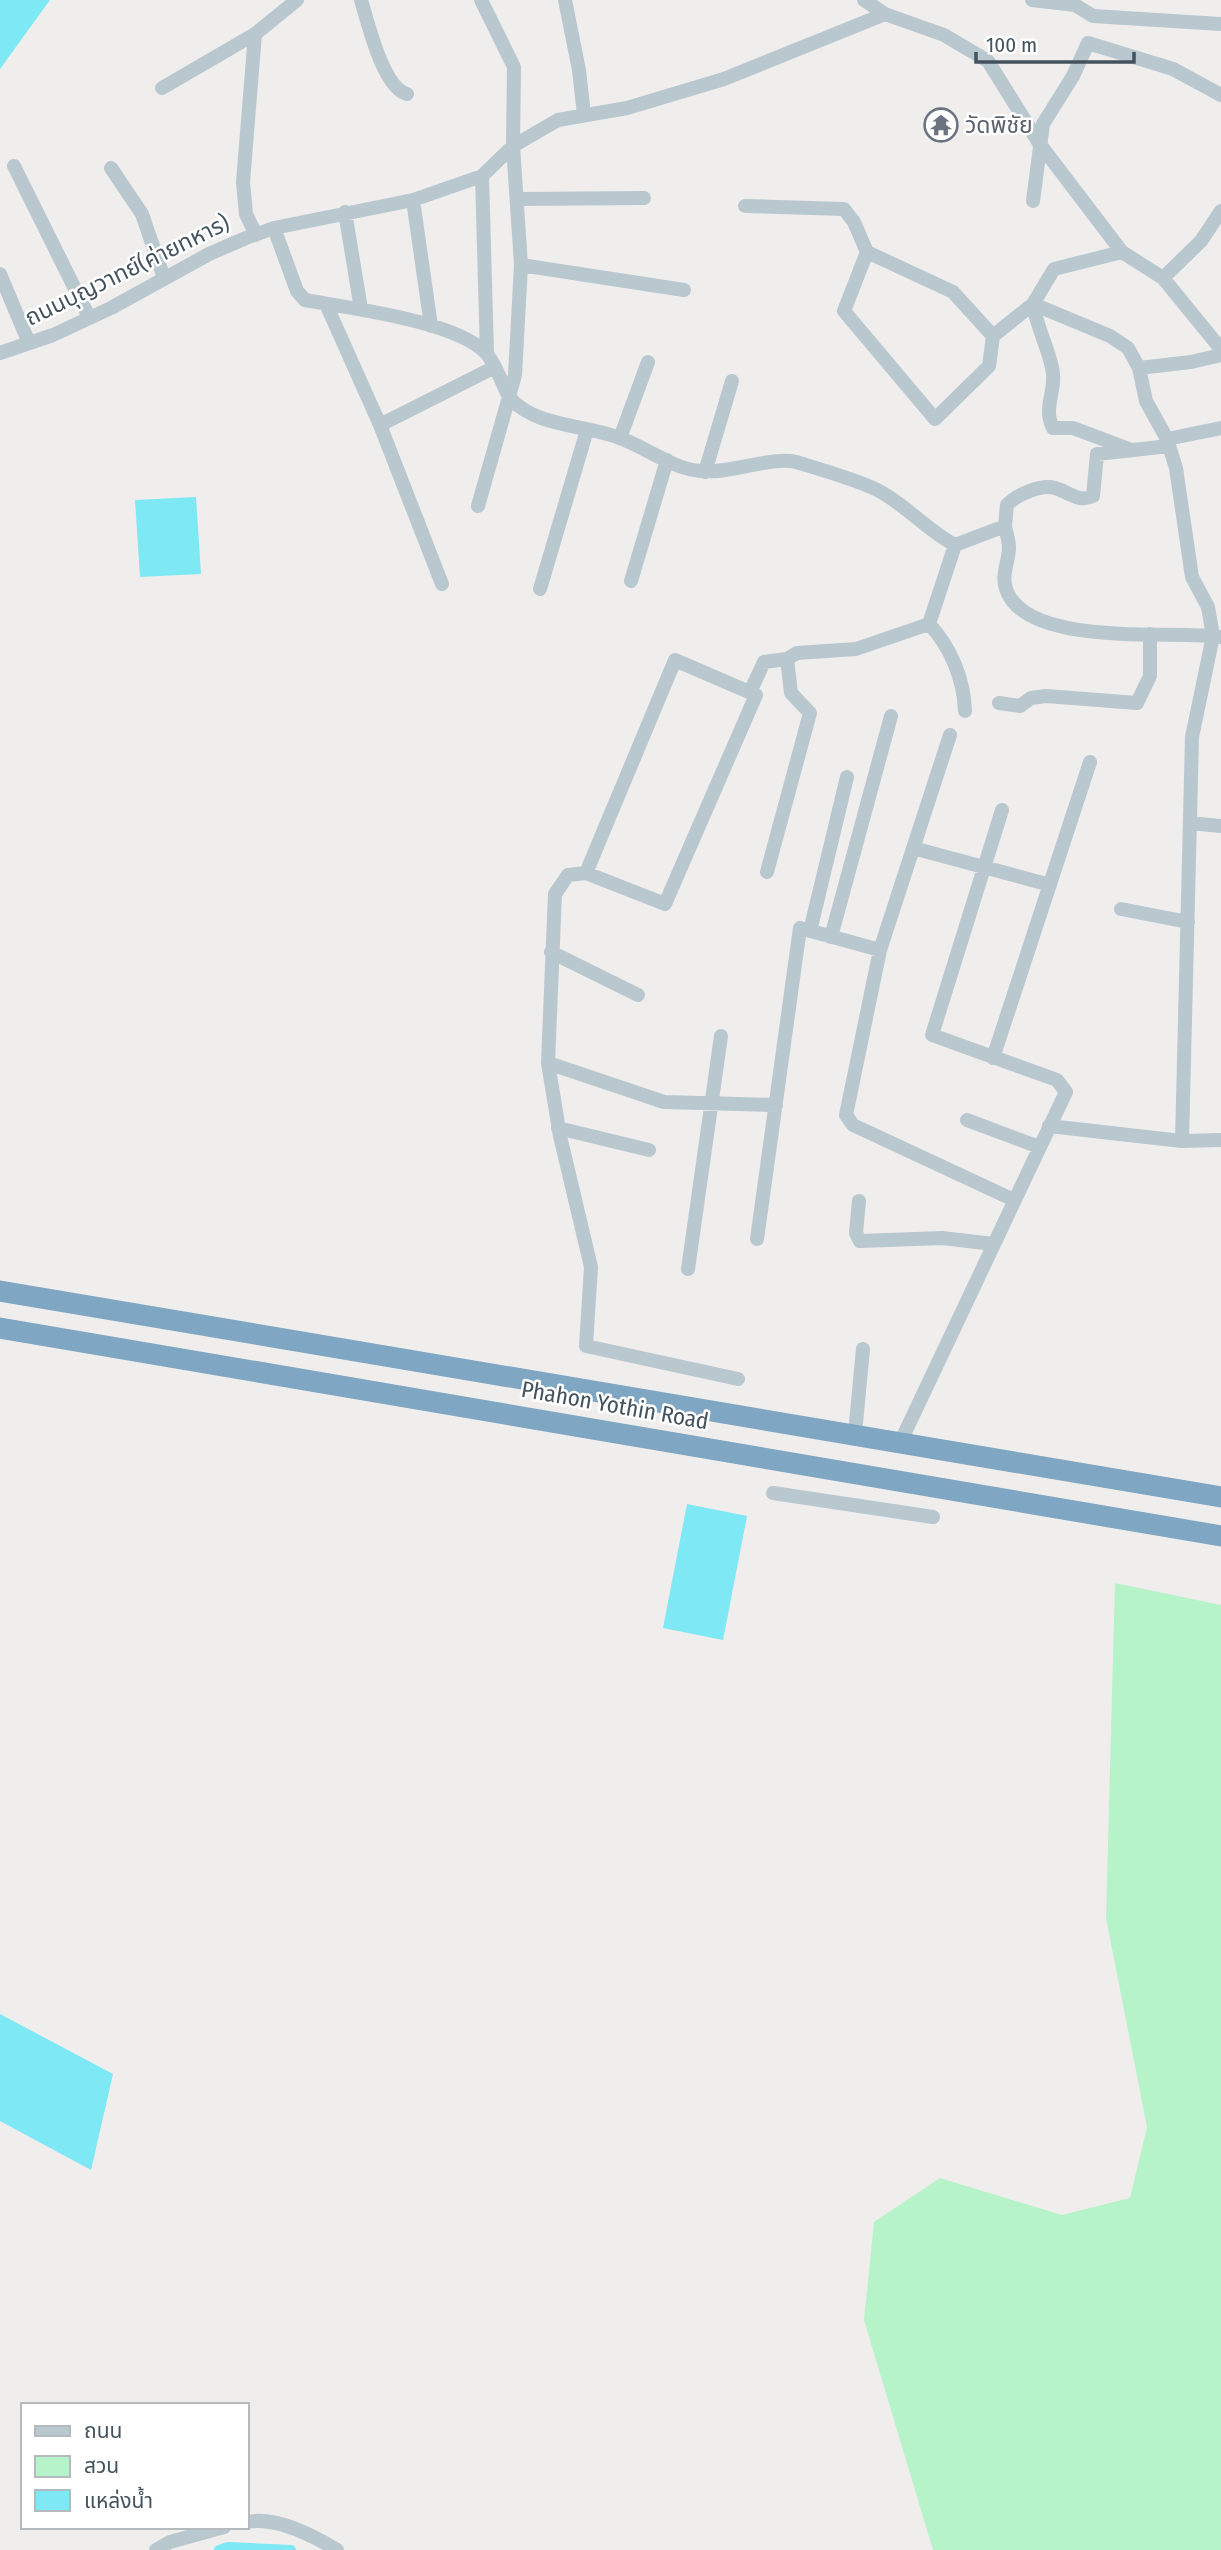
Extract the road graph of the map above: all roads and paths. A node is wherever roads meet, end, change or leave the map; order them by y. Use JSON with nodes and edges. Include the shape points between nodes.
{"nodes":[{"id":1,"x":298,"y":0,"type":"edge"},
{"id":2,"x":361,"y":0,"type":"edge"},
{"id":3,"x":481,"y":0,"type":"edge"},
{"id":4,"x":565,"y":0,"type":"edge"},
{"id":5,"x":864,"y":0,"type":"edge"},
{"id":6,"x":1032,"y":0,"type":"edge"},
{"id":7,"x":885,"y":14,"type":"junction"},
{"id":8,"x":1093,"y":16,"type":"junction"},
{"id":9,"x":1221,"y":24,"type":"edge"},
{"id":10,"x":255,"y":34,"type":"junction"},
{"id":11,"x":1088,"y":43,"type":"junction"},
{"id":12,"x":162,"y":88,"type":"dead end"},
{"id":13,"x":408,"y":94,"type":"dead end"},
{"id":14,"x":1221,"y":94,"type":"edge"},
{"id":15,"x":584,"y":115,"type":"junction"},
{"id":16,"x":1038,"y":143,"type":"junction"},
{"id":17,"x":513,"y":146,"type":"junction"},
{"id":18,"x":14,"y":166,"type":"dead end"},
{"id":19,"x":111,"y":167,"type":"dead end"},
{"id":20,"x":482,"y":176,"type":"junction"},
{"id":21,"x":644,"y":198,"type":"dead end"},
{"id":22,"x":517,"y":199,"type":"junction"},
{"id":23,"x":413,"y":200,"type":"junction"},
{"id":24,"x":1033,"y":201,"type":"dead end"},
{"id":25,"x":745,"y":206,"type":"dead end"},
{"id":26,"x":1221,"y":211,"type":"edge"},
{"id":27,"x":345,"y":212,"type":"junction"},
{"id":28,"x":274,"y":228,"type":"junction"},
{"id":29,"x":256,"y":235,"type":"junction"},
{"id":30,"x":867,"y":252,"type":"junction"},
{"id":31,"x":1122,"y":252,"type":"junction"},
{"id":32,"x":521,"y":265,"type":"junction"},
{"id":33,"x":0,"y":274,"type":"edge"},
{"id":34,"x":164,"y":278,"type":"junction"},
{"id":35,"x":1163,"y":278,"type":"junction"},
{"id":36,"x":684,"y":290,"type":"dead end"},
{"id":37,"x":326,"y":304,"type":"junction"},
{"id":38,"x":1033,"y":304,"type":"junction"},
{"id":39,"x":361,"y":309,"type":"junction"},
{"id":40,"x":89,"y":317,"type":"junction"},
{"id":41,"x":431,"y":326,"type":"junction"},
{"id":42,"x":993,"y":336,"type":"junction"},
{"id":43,"x":29,"y":343,"type":"junction"},
{"id":44,"x":1221,"y":349,"type":"edge"},
{"id":45,"x":0,"y":353,"type":"edge"},
{"id":46,"x":487,"y":354,"type":"junction"},
{"id":47,"x":1221,"y":355,"type":"edge"},
{"id":48,"x":648,"y":362,"type":"dead end"},
{"id":49,"x":493,"y":368,"type":"junction"},
{"id":50,"x":1139,"y":368,"type":"junction"},
{"id":51,"x":732,"y":381,"type":"dead end"},
{"id":52,"x":509,"y":397,"type":"junction"},
{"id":53,"x":380,"y":425,"type":"junction"},
{"id":54,"x":1221,"y":428,"type":"edge"},
{"id":55,"x":587,"y":430,"type":"junction"},
{"id":56,"x":620,"y":438,"type":"junction"},
{"id":57,"x":1168,"y":442,"type":"junction"},
{"id":58,"x":1131,"y":450,"type":"junction"},
{"id":59,"x":667,"y":460,"type":"junction"},
{"id":60,"x":705,"y":472,"type":"junction"},
{"id":61,"x":478,"y":506,"type":"dead end"},
{"id":62,"x":1005,"y":526,"type":"junction"},
{"id":63,"x":955,"y":545,"type":"junction"},
{"id":64,"x":631,"y":581,"type":"dead end"},
{"id":65,"x":442,"y":584,"type":"dead end"},
{"id":66,"x":540,"y":589,"type":"dead end"},
{"id":67,"x":929,"y":624,"type":"junction"},
{"id":68,"x":1150,"y":634,"type":"junction"},
{"id":69,"x":1217,"y":636,"type":"edge"},
{"id":70,"x":787,"y":659,"type":"junction"},
{"id":71,"x":750,"y":692,"type":"junction"},
{"id":72,"x":999,"y":703,"type":"dead end"},
{"id":73,"x":965,"y":711,"type":"dead end"},
{"id":74,"x":891,"y":716,"type":"dead end"},
{"id":75,"x":950,"y":735,"type":"dead end"},
{"id":76,"x":1090,"y":762,"type":"dead end"},
{"id":77,"x":847,"y":778,"type":"dead end"},
{"id":78,"x":1002,"y":810,"type":"dead end"},
{"id":79,"x":1190,"y":823,"type":"junction"},
{"id":80,"x":1221,"y":826,"type":"edge"},
{"id":81,"x":913,"y":848,"type":"junction"},
{"id":82,"x":984,"y":868,"type":"junction"},
{"id":83,"x":767,"y":872,"type":"dead end"},
{"id":84,"x":586,"y":873,"type":"junction"},
{"id":85,"x":1050,"y":885,"type":"junction"},
{"id":86,"x":1121,"y":909,"type":"dead end"},
{"id":87,"x":1188,"y":922,"type":"junction"},
{"id":88,"x":810,"y":930,"type":"junction"},
{"id":89,"x":831,"y":937,"type":"junction"},
{"id":90,"x":880,"y":950,"type":"junction"},
{"id":91,"x":551,"y":952,"type":"junction"},
{"id":92,"x":638,"y":995,"type":"dead end"},
{"id":93,"x":721,"y":1035,"type":"dead end"},
{"id":94,"x":993,"y":1058,"type":"junction"},
{"id":95,"x":548,"y":1063,"type":"junction"},
{"id":96,"x":712,"y":1105,"type":"junction"},
{"id":97,"x":776,"y":1105,"type":"junction"},
{"id":98,"x":967,"y":1120,"type":"dead end"},
{"id":99,"x":1049,"y":1126,"type":"junction"},
{"id":100,"x":558,"y":1128,"type":"junction"},
{"id":101,"x":1221,"y":1140,"type":"edge"},
{"id":102,"x":1182,"y":1141,"type":"junction"},
{"id":103,"x":1039,"y":1147,"type":"junction"},
{"id":104,"x":649,"y":1150,"type":"dead end"},
{"id":105,"x":1014,"y":1200,"type":"junction"},
{"id":106,"x":859,"y":1201,"type":"dead end"},
{"id":107,"x":757,"y":1239,"type":"dead end"},
{"id":108,"x":993,"y":1244,"type":"junction"},
{"id":109,"x":688,"y":1269,"type":"dead end"},
{"id":110,"x":0,"y":1291,"type":"edge"},
{"id":111,"x":0,"y":1328,"type":"edge"},
{"id":112,"x":863,"y":1349,"type":"dead end"},
{"id":113,"x":738,"y":1379,"type":"dead end"},
{"id":114,"x":855,"y":1434,"type":"junction"},
{"id":115,"x":900,"y":1443,"type":"junction"},
{"id":116,"x":941,"y":1450,"type":"junction"},
{"id":117,"x":933,"y":1488,"type":"junction"},
{"id":118,"x":773,"y":1493,"type":"dead end"},
{"id":119,"x":1221,"y":1497,"type":"edge"},
{"id":120,"x":933,"y":1517,"type":"dead end"},
{"id":121,"x":1221,"y":1536,"type":"edge"},
{"id":122,"x":248,"y":2522,"type":"edge"},
{"id":123,"x":217,"y":2529,"type":"edge"},
{"id":124,"x":156,"y":2550,"type":"edge"},
{"id":125,"x":337,"y":2550,"type":"edge"}],
"edges":[{"from":1,"to":10,"type":"street"},
{"from":2,"to":13,"type":"street","via":[[389,78],[398,91]]},
{"from":3,"to":17,"type":"street","via":[[514,67]]},
{"from":4,"to":15,"type":"street"},
{"from":5,"to":7,"type":"street"},
{"from":6,"to":8,"type":"street","via":[[1075,5]]},
{"from":7,"to":15,"type":"street","via":[[724,79],[627,108]]},
{"from":7,"to":16,"type":"street","via":[[944,35],[988,61]]},
{"from":8,"to":9,"type":"street"},
{"from":8,"to":11,"type":"street"},
{"from":10,"to":12,"type":"street"},
{"from":10,"to":29,"type":"street","via":[[243,182],[246,214]]},
{"from":11,"to":14,"type":"street","via":[[1173,69]]},
{"from":11,"to":16,"type":"street","via":[[1046,118]]},
{"from":15,"to":17,"type":"street","via":[[558,120]]},
{"from":16,"to":24,"type":"street"},
{"from":16,"to":31,"type":"street"},
{"from":17,"to":20,"type":"street"},
{"from":17,"to":22,"type":"street"},
{"from":18,"to":40,"type":"street"},
{"from":19,"to":34,"type":"street","via":[[142,214]]},
{"from":20,"to":23,"type":"street","name":"ถนนบุญวาทย์(ค่ายทหาร)"},
{"from":20,"to":46,"type":"street"},
{"from":21,"to":22,"type":"street"},
{"from":22,"to":32,"type":"street"},
{"from":23,"to":27,"type":"street","name":"ถนนบุญวาทย์(ค่ายทหาร)"},
{"from":23,"to":41,"type":"street"},
{"from":25,"to":30,"type":"street","via":[[844,209]]},
{"from":26,"to":35,"type":"street","via":[[1201,241]]},
{"from":27,"to":28,"type":"street","name":"ถนนบุญวาทย์(ค่ายทหาร)"},
{"from":27,"to":39,"type":"street"},
{"from":28,"to":29,"type":"street","name":"ถนนบุญวาทย์(ค่ายทหาร)"},
{"from":28,"to":37,"type":"street","via":[[301,298]]},
{"from":29,"to":34,"type":"street","name":"ถนนบุญวาทย์(ค่ายทหาร)"},
{"from":30,"to":42,"type":"street","via":[[953,292]]},
{"from":30,"to":42,"type":"street","via":[[844,311],[935,419],[989,366]]},
{"from":31,"to":35,"type":"street"},
{"from":31,"to":38,"type":"street","via":[[1054,269]]},
{"from":32,"to":36,"type":"street"},
{"from":32,"to":52,"type":"street","via":[[515,375]]},
{"from":33,"to":43,"type":"street"},
{"from":34,"to":40,"type":"street","name":"ถนนบุญวาทย์(ค่ายทหาร)"},
{"from":35,"to":44,"type":"street"},
{"from":37,"to":39,"type":"street"},
{"from":37,"to":53,"type":"street"},
{"from":38,"to":42,"type":"street"},
{"from":38,"to":50,"type":"street","via":[[1110,336],[1128,348]]},
{"from":38,"to":58,"type":"street","via":[[1053,375],[1048,400],[1053,428],[1073,428]]},
{"from":39,"to":41,"type":"street"},
{"from":40,"to":43,"type":"street","name":"ถนนบุญวาทย์(ค่ายทหาร)"},
{"from":41,"to":46,"type":"street"},
{"from":43,"to":45,"type":"street","name":"ถนนบุญวาทย์(ค่ายทหาร)"},
{"from":46,"to":49,"type":"street"},
{"from":47,"to":50,"type":"street"},
{"from":48,"to":56,"type":"street"},
{"from":49,"to":52,"type":"street"},
{"from":49,"to":53,"type":"street"},
{"from":50,"to":57,"type":"street","via":[[1146,401]]},
{"from":51,"to":60,"type":"street"},
{"from":52,"to":55,"type":"street","via":[[528,412]]},
{"from":52,"to":61,"type":"street"},
{"from":53,"to":65,"type":"street"},
{"from":54,"to":57,"type":"street"},
{"from":55,"to":56,"type":"street"},
{"from":55,"to":66,"type":"street"},
{"from":56,"to":59,"type":"street"},
{"from":57,"to":58,"type":"street"},
{"from":57,"to":69,"type":"street","via":[[1192,577]]},
{"from":58,"to":62,"type":"street","via":[[1096,455],[1095,488],[1090,498],[1041,488],[1009,502]]},
{"from":59,"to":60,"type":"street"},
{"from":59,"to":64,"type":"street"},
{"from":60,"to":63,"type":"street","via":[[795,462],[881,492]]},
{"from":62,"to":63,"type":"street"},
{"from":62,"to":68,"type":"street","via":[[1009,545],[1003,575],[1021,612],[1041,622],[1092,631]]},
{"from":63,"to":67,"type":"street"},
{"from":67,"to":70,"type":"street","via":[[856,649],[797,653]]},
{"from":67,"to":73,"type":"street","via":[[946,645],[964,688]]},
{"from":68,"to":69,"type":"street"},
{"from":68,"to":72,"type":"street","via":[[1150,676],[1138,703],[1046,696],[1018,706]]},
{"from":69,"to":79,"type":"street","via":[[1192,737]]},
{"from":70,"to":71,"type":"street","via":[[764,662]]},
{"from":70,"to":83,"type":"street","via":[[791,693],[810,713]]},
{"from":71,"to":84,"type":"street","via":[[675,660]]},
{"from":71,"to":84,"type":"street","via":[[756,695],[665,904]]},
{"from":74,"to":89,"type":"street"},
{"from":75,"to":81,"type":"street"},
{"from":76,"to":85,"type":"street"},
{"from":77,"to":88,"type":"street"},
{"from":78,"to":82,"type":"street"},
{"from":79,"to":80,"type":"street"},
{"from":79,"to":87,"type":"street"},
{"from":81,"to":82,"type":"street"},
{"from":81,"to":90,"type":"street"},
{"from":82,"to":85,"type":"street"},
{"from":82,"to":94,"type":"street","via":[[932,1035]]},
{"from":84,"to":91,"type":"street","via":[[568,875],[555,894]]},
{"from":85,"to":94,"type":"street"},
{"from":86,"to":87,"type":"street"},
{"from":87,"to":102,"type":"street"},
{"from":88,"to":89,"type":"street"},
{"from":88,"to":97,"type":"street","via":[[800,928]]},
{"from":89,"to":90,"type":"street"},
{"from":90,"to":105,"type":"street","via":[[848,1120]]},
{"from":91,"to":92,"type":"street"},
{"from":91,"to":95,"type":"street"},
{"from":93,"to":96,"type":"street"},
{"from":94,"to":99,"type":"street","via":[[1057,1080],[1066,1093]]},
{"from":95,"to":96,"type":"street","via":[[664,1102]]},
{"from":95,"to":100,"type":"street"},
{"from":96,"to":97,"type":"street"},
{"from":96,"to":109,"type":"street"},
{"from":97,"to":107,"type":"street"},
{"from":98,"to":103,"type":"street"},
{"from":99,"to":102,"type":"street"},
{"from":99,"to":103,"type":"street"},
{"from":100,"to":104,"type":"street"},
{"from":100,"to":113,"type":"street","via":[[592,1267],[586,1346]]},
{"from":101,"to":102,"type":"street"},
{"from":103,"to":105,"type":"street"},
{"from":105,"to":108,"type":"street"},
{"from":106,"to":108,"type":"street","via":[[856,1233],[860,1241],[942,1238]]},
{"from":108,"to":115,"type":"street"},
{"from":110,"to":114,"type":"highway","name":"Phahon Yothin Road"},
{"from":111,"to":117,"type":"highway","name":"Phahon Yothin Road"},
{"from":112,"to":114,"type":"street"},
{"from":114,"to":115,"type":"highway","name":"Phahon Yothin Road"},
{"from":115,"to":116,"type":"highway","name":"Phahon Yothin Road"},
{"from":116,"to":117,"type":"highway"},
{"from":116,"to":119,"type":"highway","name":"Phahon Yothin Road"},
{"from":117,"to":121,"type":"highway","name":"Phahon Yothin Road"},
{"from":118,"to":120,"type":"street"},
{"from":122,"to":125,"type":"street","via":[[259,2520],[311,2535]]},
{"from":123,"to":124,"type":"street"}]}
